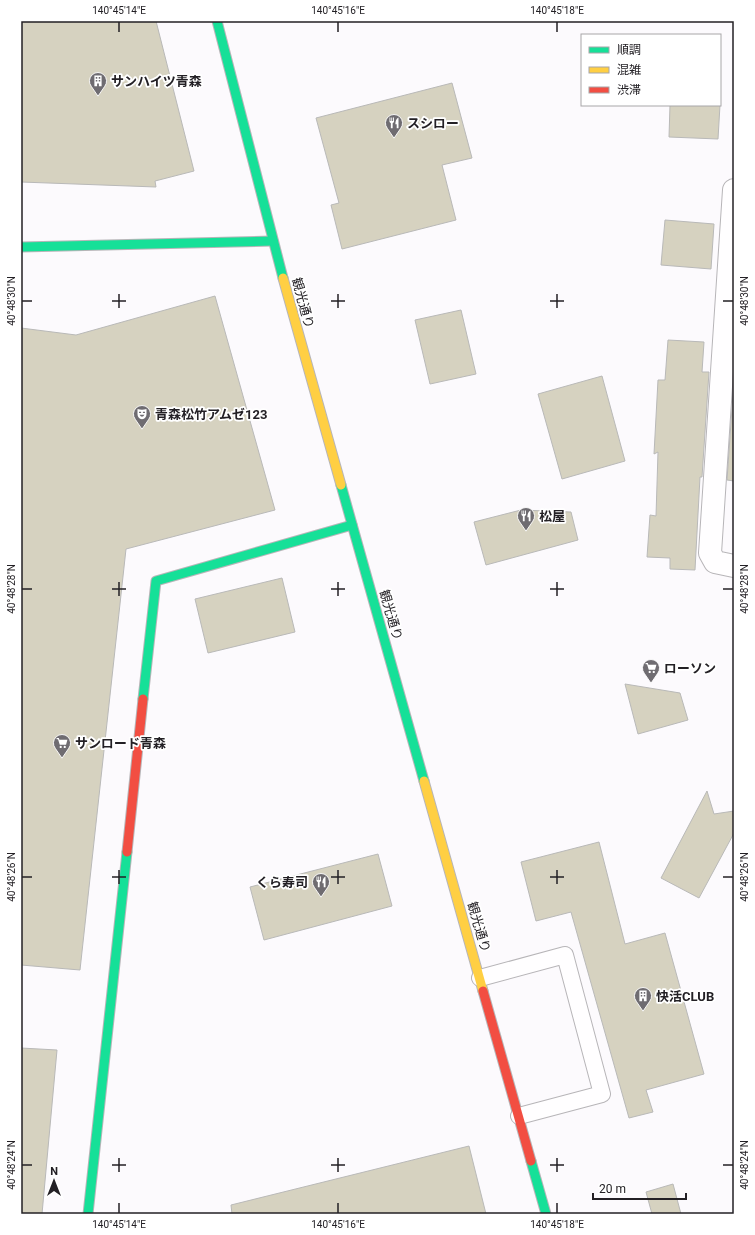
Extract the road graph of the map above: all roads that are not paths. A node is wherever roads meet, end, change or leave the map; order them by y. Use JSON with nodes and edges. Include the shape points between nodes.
{"nodes":[{"id":1,"x":217,"y":21,"type":"edge"},
{"id":2,"x":734,"y":190,"type":"edge"},
{"id":3,"x":273,"y":240,"type":"junction"},
{"id":4,"x":21,"y":247,"type":"edge"},
{"id":5,"x":729,"y":349,"type":"edge"},
{"id":6,"x":352,"y":525,"type":"junction"},
{"id":7,"x":734,"y":566,"type":"edge"},
{"id":8,"x":480,"y":978,"type":"junction"},
{"id":9,"x":519,"y":1116,"type":"junction"},
{"id":10,"x":88,"y":1214,"type":"edge"},
{"id":11,"x":546,"y":1214,"type":"edge"}],
"edges":[{"from":1,"to":3,"type":"main road","name":"観光通り"},
{"from":2,"to":5,"type":"street"},
{"from":3,"to":4,"type":"main road"},
{"from":3,"to":6,"type":"main road","name":"観光通り"},
{"from":5,"to":7,"type":"street","via":[[710,553],[715,562]]},
{"from":6,"to":8,"type":"main road","name":"観光通り"},
{"from":6,"to":10,"type":"main road","via":[[156,581]]},
{"from":8,"to":9,"type":"main road","name":"観光通り"},
{"from":8,"to":9,"type":"lane","via":[[565,955],[602,1094]]},
{"from":9,"to":11,"type":"main road","name":"観光通り"}]}
